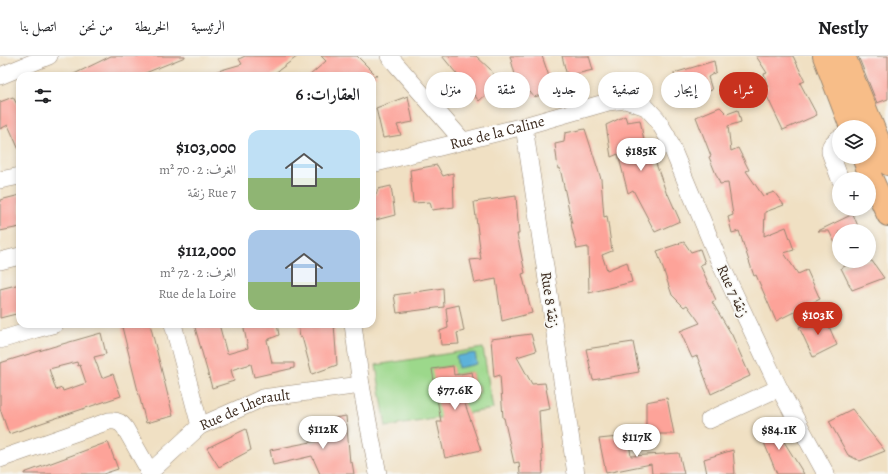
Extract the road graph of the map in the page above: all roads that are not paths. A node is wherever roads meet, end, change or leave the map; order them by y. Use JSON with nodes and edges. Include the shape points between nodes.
{"nodes":[{"id":1,"x":49,"y":56,"type":"edge"},
{"id":2,"x":389,"y":56,"type":"edge"},
{"id":3,"x":824,"y":56,"type":"edge"},
{"id":4,"x":844,"y":56,"type":"edge"},
{"id":5,"x":0,"y":76,"type":"edge"},
{"id":6,"x":598,"y":105,"type":"edge"},
{"id":7,"x":647,"y":108,"type":"edge"},
{"id":8,"x":848,"y":120,"type":"edge"},
{"id":9,"x":524,"y":126,"type":"junction"},
{"id":10,"x":463,"y":141,"type":"junction"},
{"id":11,"x":832,"y":143,"type":"edge"},
{"id":12,"x":832,"y":157,"type":"edge"},
{"id":13,"x":376,"y":163,"type":"edge"},
{"id":14,"x":888,"y":164,"type":"edge"},
{"id":15,"x":16,"y":177,"type":"edge"},
{"id":16,"x":0,"y":179,"type":"edge"},
{"id":17,"x":876,"y":192,"type":"edge"},
{"id":18,"x":888,"y":215,"type":"edge"},
{"id":19,"x":16,"y":257,"type":"edge"},
{"id":20,"x":0,"y":261,"type":"edge"},
{"id":21,"x":40,"y":328,"type":"edge"},
{"id":22,"x":174,"y":328,"type":"edge"},
{"id":23,"x":354,"y":328,"type":"edge"},
{"id":24,"x":0,"y":340,"type":"edge"},
{"id":25,"x":361,"y":384,"type":"junction"},
{"id":26,"x":779,"y":388,"type":"junction"},
{"id":27,"x":709,"y":420,"type":"dead end"},
{"id":28,"x":200,"y":426,"type":"junction"},
{"id":29,"x":0,"y":459,"type":"edge"},
{"id":30,"x":149,"y":473,"type":"edge"},
{"id":31,"x":378,"y":474,"type":"edge"},
{"id":32,"x":576,"y":474,"type":"edge"},
{"id":33,"x":826,"y":474,"type":"edge"}],
"edges":[{"from":1,"to":5,"type":"street"},
{"from":2,"to":10,"type":"street"},
{"from":3,"to":8,"type":"main road"},
{"from":4,"to":14,"type":"main road"},
{"from":6,"to":9,"type":"street","name":"Rue de la Caline"},
{"from":7,"to":26,"type":"street","name":"Rue 7 زنقة","via":[[667,136],[720,263]]},
{"from":9,"to":10,"type":"street","name":"Rue de la Caline"},
{"from":9,"to":32,"type":"street","name":"Rue 8 زنقة"},
{"from":10,"to":13,"type":"street","name":"Rue de la Caline"},
{"from":11,"to":12,"type":"street","via":[[829,148]]},
{"from":15,"to":16,"type":"street"},
{"from":17,"to":18,"type":"main road"},
{"from":19,"to":20,"type":"street"},
{"from":21,"to":24,"type":"street"},
{"from":22,"to":28,"type":"street"},
{"from":23,"to":25,"type":"street"},
{"from":25,"to":28,"type":"street","name":"Rue de Lherault","via":[[262,398]]},
{"from":25,"to":31,"type":"street"},
{"from":26,"to":27,"type":"street"},
{"from":26,"to":33,"type":"street","name":"Rue 7 زنقة"},
{"from":28,"to":30,"type":"street","name":"Rue de Lherault"},
{"from":29,"to":30,"type":"street","via":[[114,420],[125,428]]}]}
